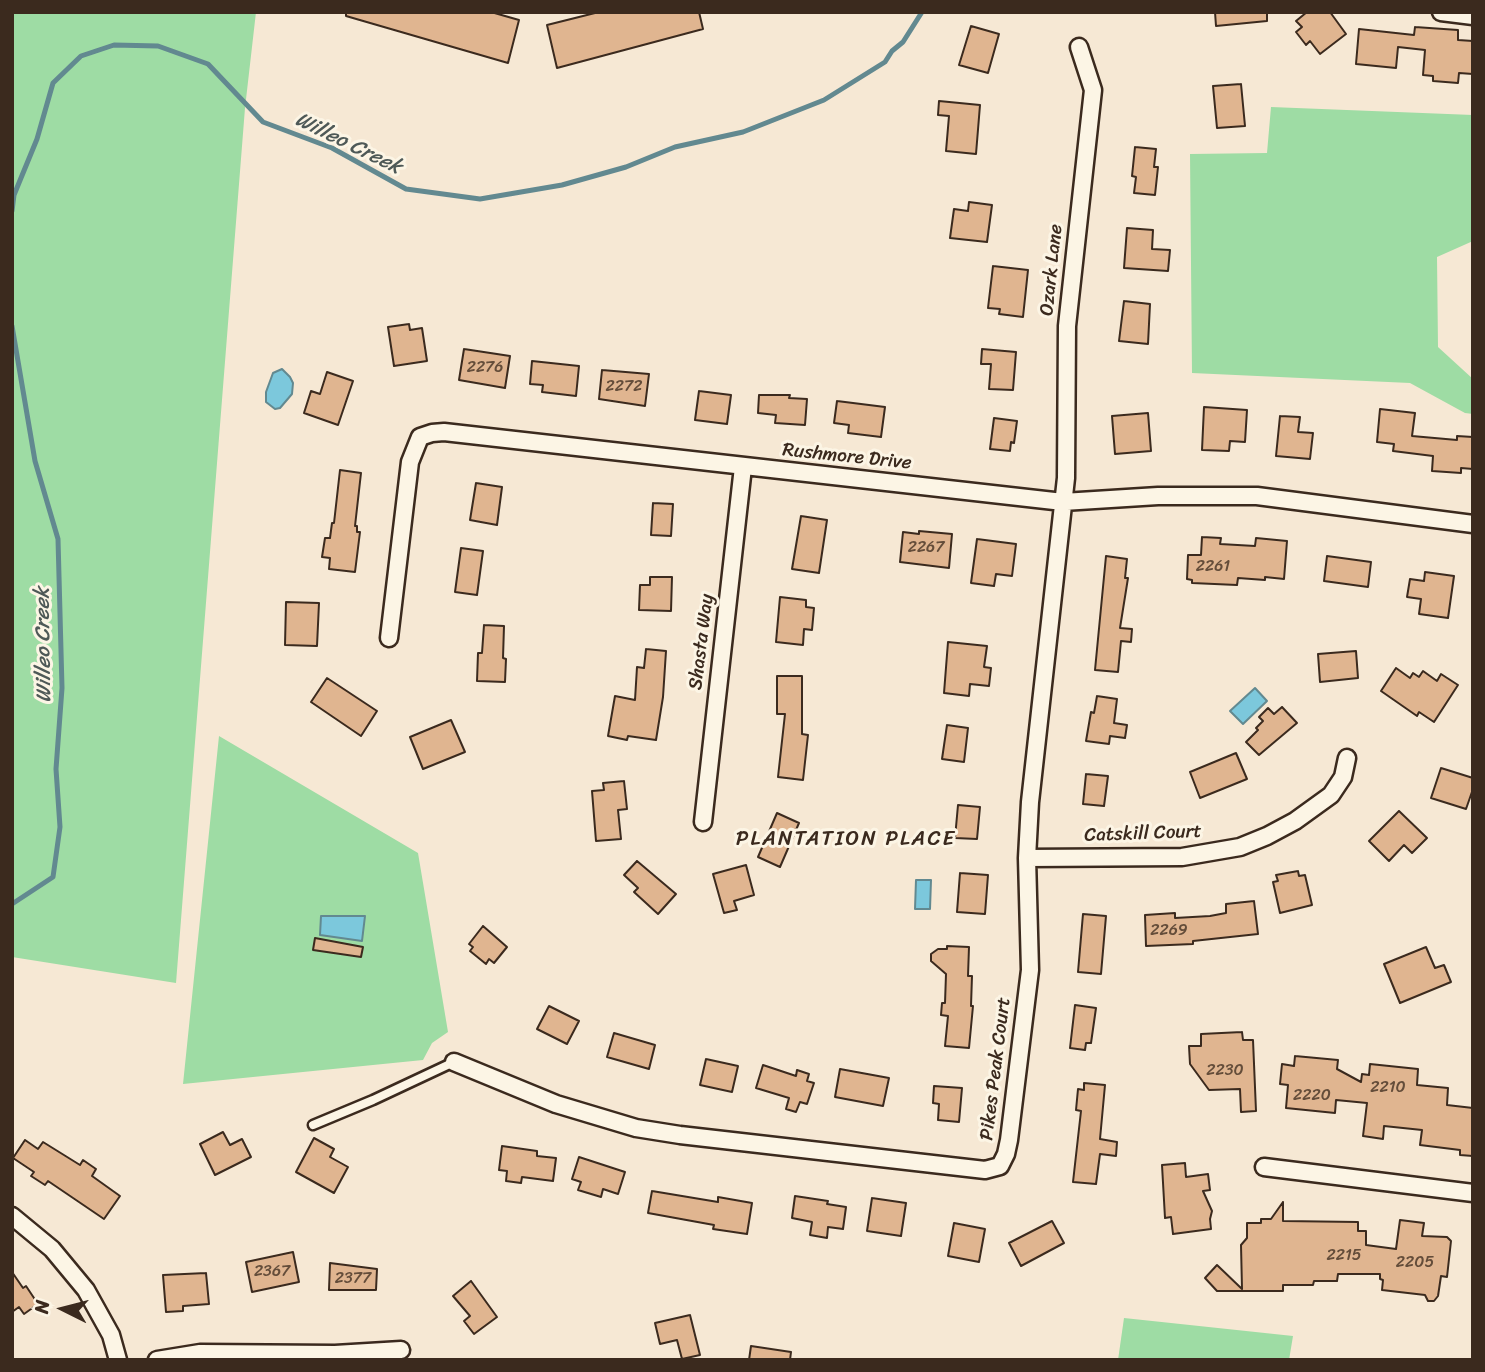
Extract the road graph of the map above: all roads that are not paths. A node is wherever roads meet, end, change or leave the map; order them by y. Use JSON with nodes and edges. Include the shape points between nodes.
{"nodes":[{"id":1,"x":1441,"y":12,"type":"edge"},
{"id":2,"x":1473,"y":16,"type":"edge"},
{"id":3,"x":1079,"y":47,"type":"dead end"},
{"id":4,"x":743,"y":467,"type":"junction"},
{"id":5,"x":1063,"y":502,"type":"junction"},
{"id":6,"x":1473,"y":524,"type":"edge"},
{"id":7,"x":389,"y":638,"type":"dead end"},
{"id":8,"x":1348,"y":758,"type":"dead end"},
{"id":9,"x":703,"y":822,"type":"dead end"},
{"id":10,"x":1027,"y":858,"type":"junction"},
{"id":11,"x":454,"y":1062,"type":"joint"},
{"id":12,"x":313,"y":1125,"type":"dead end"},
{"id":13,"x":1264,"y":1167,"type":"dead end"},
{"id":14,"x":1473,"y":1193,"type":"edge"},
{"id":15,"x":12,"y":1216,"type":"edge"},
{"id":16,"x":401,"y":1350,"type":"dead end"},
{"id":17,"x":118,"y":1360,"type":"edge"},
{"id":18,"x":157,"y":1360,"type":"edge"}],
"edges":[{"from":1,"to":2,"type":"street"},
{"from":3,"to":5,"type":"street","name":"Ozark Lane","via":[[1093,90],[1067,326]]},
{"from":4,"to":5,"type":"street","name":"Rushmore Drive"},
{"from":4,"to":7,"type":"street","name":"Rushmore Drive","via":[[444,432],[420,437],[410,462]]},
{"from":4,"to":9,"type":"street","name":"Shasta Way"},
{"from":5,"to":6,"type":"street","name":"Rushmore Drive","via":[[1257,496]]},
{"from":5,"to":10,"type":"street","name":"Pikes Peak Court"},
{"from":8,"to":10,"type":"street","name":"Catskill Court","via":[[1331,795],[1295,821],[1240,847],[1182,857]]},
{"from":10,"to":11,"type":"street","name":"Pikes Peak Court","via":[[1030,970],[1009,1140],[1000,1166],[985,1170],[636,1128],[556,1104]]},
{"from":11,"to":12,"type":"lane"},
{"from":13,"to":14,"type":"street"},
{"from":15,"to":17,"type":"street","via":[[52,1250],[86,1290],[111,1335]]},
{"from":16,"to":18,"type":"street","via":[[200,1353]]}]}
